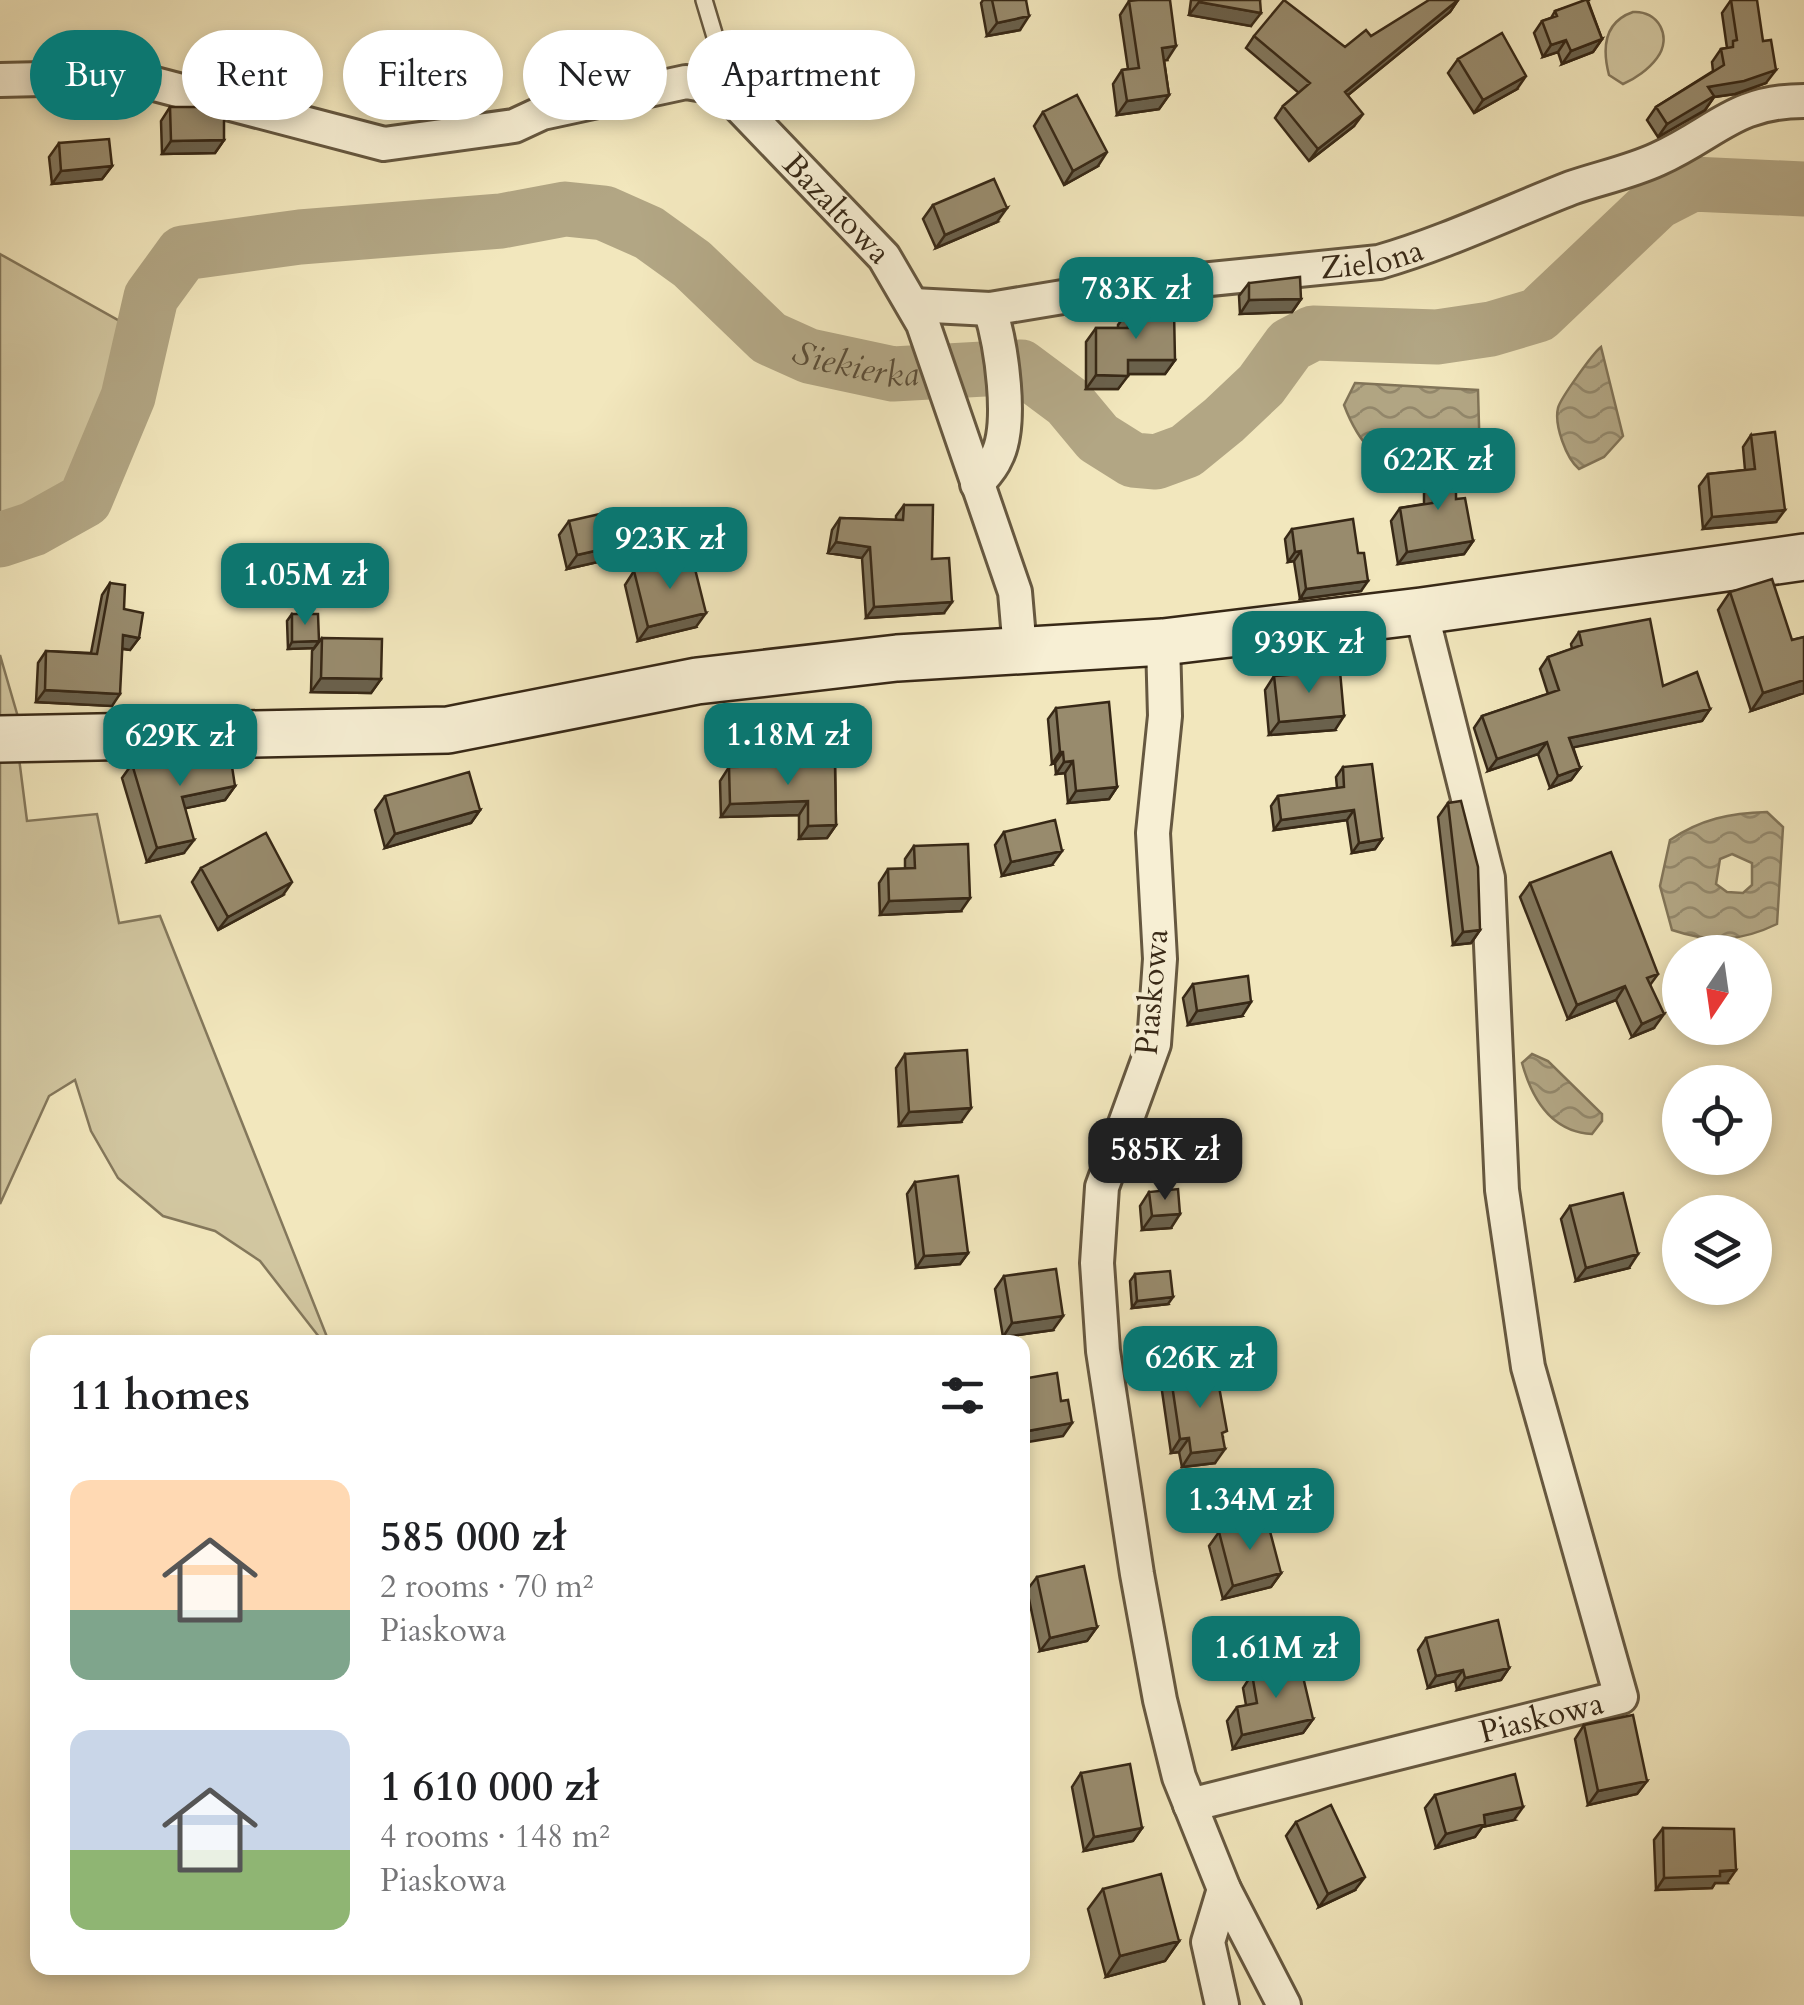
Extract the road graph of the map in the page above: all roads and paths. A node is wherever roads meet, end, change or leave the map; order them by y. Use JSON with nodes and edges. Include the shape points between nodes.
{"nodes":[{"id":1,"x":704,"y":0,"type":"edge"},
{"id":2,"x":713,"y":30,"type":"edge"},
{"id":3,"x":0,"y":80,"type":"edge"},
{"id":4,"x":687,"y":82,"type":"edge"},
{"id":5,"x":1804,"y":102,"type":"edge"},
{"id":6,"x":753,"y":120,"type":"edge"},
{"id":7,"x":990,"y":309,"type":"junction"},
{"id":8,"x":918,"y":314,"type":"junction"},
{"id":9,"x":978,"y":484,"type":"junction"},
{"id":10,"x":1804,"y":556,"type":"edge"},
{"id":11,"x":1421,"y":612,"type":"junction"},
{"id":12,"x":1162,"y":642,"type":"junction"},
{"id":13,"x":1020,"y":650,"type":"junction"},
{"id":14,"x":0,"y":738,"type":"edge"},
{"id":15,"x":1190,"y":1805,"type":"junction"},
{"id":16,"x":1224,"y":1890,"type":"junction"},
{"id":17,"x":1222,"y":2005,"type":"edge"},
{"id":18,"x":1284,"y":2005,"type":"edge"}],
"edges":[{"from":1,"to":2,"type":"lane"},
{"from":3,"to":4,"type":"street","via":[[128,77],[384,144],[514,126],[542,113]]},
{"from":5,"to":7,"type":"street","name":"Zielona","via":[[1740,111],[1658,159],[1378,262],[1111,289]]},
{"from":6,"to":8,"type":"street","name":"Bazaltowa","via":[[884,257]]},
{"from":7,"to":8,"type":"street","name":"Zielona"},
{"from":7,"to":9,"type":"street","via":[[1002,345],[1003,439]]},
{"from":8,"to":9,"type":"street","name":"Bazaltowa"},
{"from":9,"to":13,"type":"street","name":"Bazaltowa","via":[[1015,592]]},
{"from":10,"to":11,"type":"main road"},
{"from":11,"to":12,"type":"main road"},
{"from":11,"to":15,"type":"street","name":"Piaskowa","via":[[1488,878],[1502,1190],[1528,1367],[1621,1697]]},
{"from":12,"to":13,"type":"main road"},
{"from":12,"to":15,"type":"street","name":"Piaskowa","via":[[1154,1044],[1102,1187],[1098,1263],[1103,1351],[1137,1574],[1160,1700]]},
{"from":13,"to":14,"type":"main road","via":[[697,681],[448,730]]},
{"from":15,"to":16,"type":"street","name":"Piaskowa"},
{"from":16,"to":17,"type":"street","via":[[1208,1942]]},
{"from":16,"to":18,"type":"street","name":"Piaskowa"}]}
